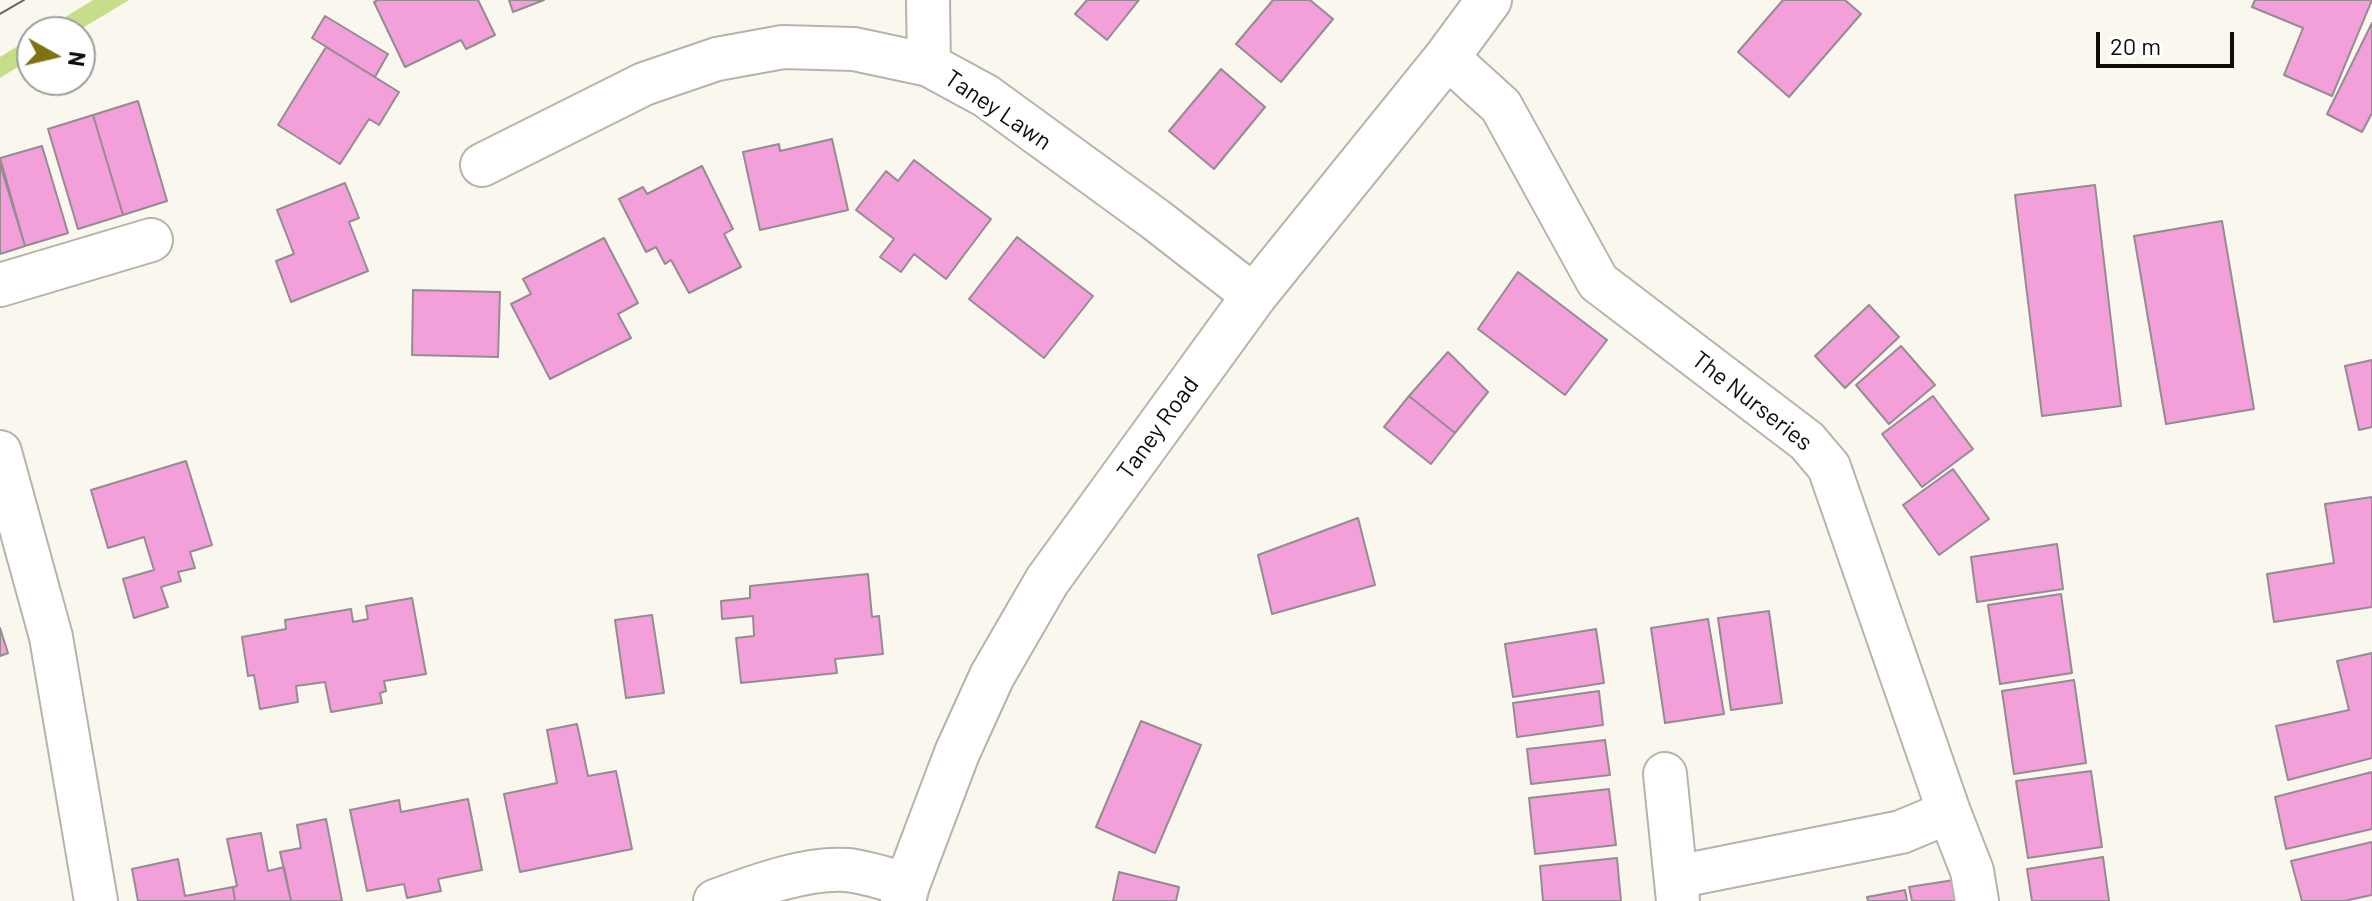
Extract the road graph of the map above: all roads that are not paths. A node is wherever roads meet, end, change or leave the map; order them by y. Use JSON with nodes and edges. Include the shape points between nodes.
{"nodes":[{"id":1,"x":928,"y":0,"type":"edge"},
{"id":2,"x":1489,"y":0,"type":"edge"},
{"id":3,"x":1447,"y":57,"type":"junction"},
{"id":4,"x":929,"y":65,"type":"junction"},
{"id":5,"x":482,"y":165,"type":"dead end"},
{"id":6,"x":151,"y":240,"type":"dead end"},
{"id":7,"x":0,"y":285,"type":"edge"},
{"id":8,"x":1254,"y":296,"type":"junction"},
{"id":9,"x":0,"y":452,"type":"edge"},
{"id":10,"x":1665,"y":774,"type":"dead end"},
{"id":11,"x":1949,"y":812,"type":"junction"},
{"id":12,"x":1677,"y":889,"type":"edge"},
{"id":13,"x":905,"y":893,"type":"edge"},
{"id":14,"x":96,"y":901,"type":"edge"},
{"id":15,"x":715,"y":901,"type":"edge"},
{"id":16,"x":1977,"y":901,"type":"edge"}],
"edges":[{"from":1,"to":4,"type":"street"},
{"from":2,"to":3,"type":"main road","name":"Taney Road"},
{"from":3,"to":8,"type":"main road","name":"Taney Road"},
{"from":3,"to":11,"type":"street","name":"The Nurseries","via":[[1501,106],[1598,282],[1807,441],[1829,467]]},
{"from":4,"to":5,"type":"street","name":"Taney Lawn","via":[[854,49],[783,47],[717,59],[644,84]]},
{"from":4,"to":8,"type":"street","name":"Taney Lawn","via":[[986,96]]},
{"from":6,"to":7,"type":"street"},
{"from":8,"to":13,"type":"main road","name":"Taney Road","via":[[1019,626],[957,753]]},
{"from":9,"to":14,"type":"street","via":[[51,637]]},
{"from":10,"to":12,"type":"street"},
{"from":11,"to":12,"type":"street","via":[[1901,832]]},
{"from":11,"to":16,"type":"street","name":"The Nurseries","via":[[1972,871]]},
{"from":13,"to":15,"type":"street","via":[[860,872],[830,870],[781,879]]}]}
